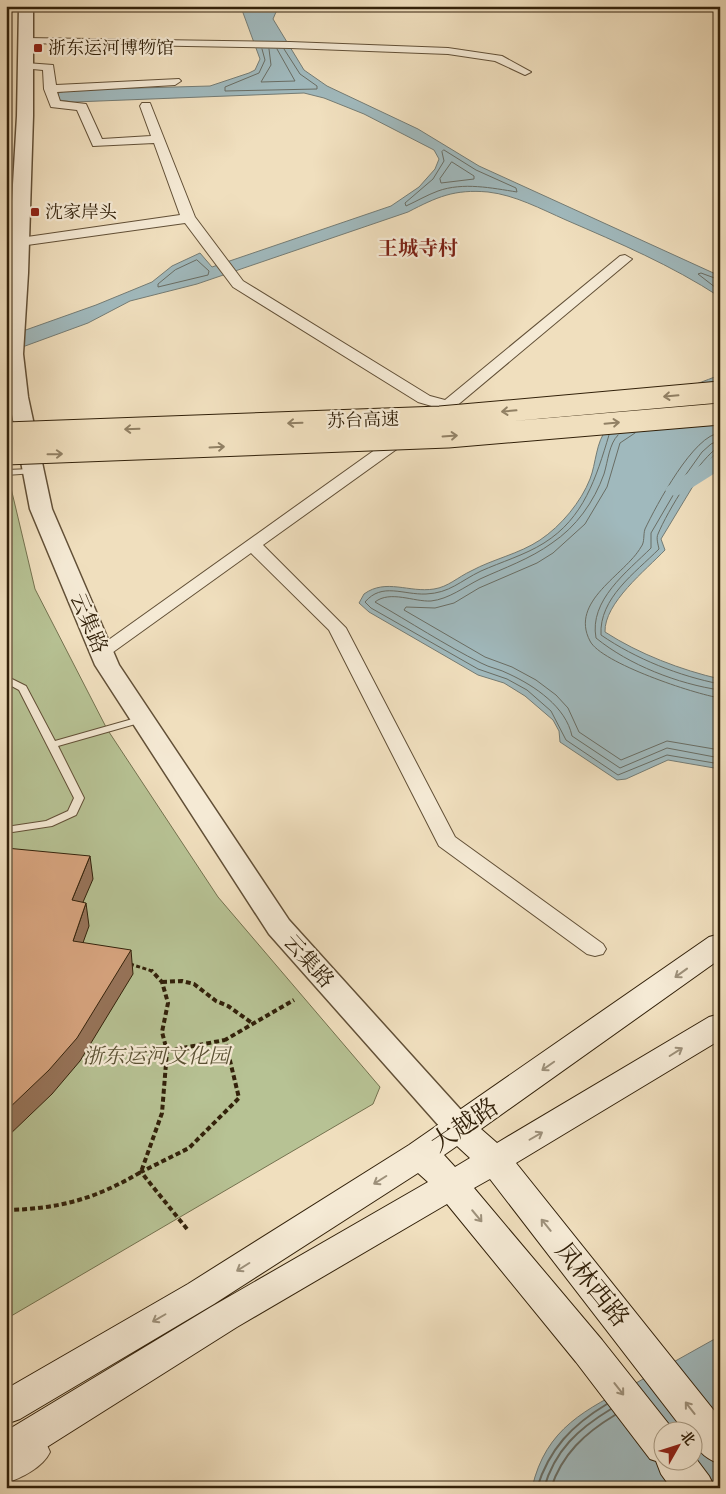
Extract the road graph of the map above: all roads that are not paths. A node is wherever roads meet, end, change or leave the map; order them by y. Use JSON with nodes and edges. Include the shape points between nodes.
{"nodes":[{"id":1,"x":26,"y":6,"type":"edge"},
{"id":2,"x":26,"y":42,"type":"junction"},
{"id":3,"x":26,"y":66,"type":"junction"},
{"id":4,"x":525,"y":72,"type":"dead end"},
{"id":5,"x":175,"y":81,"type":"dead end"},
{"id":6,"x":50,"y":89,"type":"junction"},
{"id":7,"x":146,"y":106,"type":"dead end"},
{"id":8,"x":158,"y":139,"type":"junction"},
{"id":9,"x":188,"y":218,"type":"junction"},
{"id":10,"x":20,"y":242,"type":"junction"},
{"id":11,"x":625,"y":259,"type":"dead end"},
{"id":12,"x":720,"y":392,"type":"edge"},
{"id":13,"x":448,"y":405,"type":"junction"},
{"id":14,"x":720,"y":414,"type":"edge"},
{"id":15,"x":6,"y":433,"type":"edge"},
{"id":16,"x":6,"y":454,"type":"edge"},
{"id":17,"x":19,"y":472,"type":"edge"},
{"id":18,"x":252,"y":544,"type":"junction"},
{"id":19,"x":102,"y":652,"type":"junction"},
{"id":20,"x":6,"y":679,"type":"edge"},
{"id":21,"x":143,"y":719,"type":"junction"},
{"id":22,"x":52,"y":745,"type":"junction"},
{"id":23,"x":6,"y":830,"type":"edge"},
{"id":24,"x":720,"y":944,"type":"edge"},
{"id":25,"x":595,"y":949,"type":"dead end"},
{"id":26,"x":720,"y":1025,"type":"edge"},
{"id":27,"x":459,"y":1128,"type":"junction"},
{"id":28,"x":422,"y":1154,"type":"junction"},
{"id":29,"x":494,"y":1160,"type":"junction"},
{"id":30,"x":451,"y":1184,"type":"junction"},
{"id":31,"x":213,"y":1306,"type":"junction"},
{"id":32,"x":6,"y":1408,"type":"edge"},
{"id":33,"x":654,"y":1434,"type":"edge"},
{"id":34,"x":720,"y":1447,"type":"edge"},
{"id":35,"x":6,"y":1452,"type":"edge"},
{"id":36,"x":6,"y":1471,"type":"edge"},
{"id":37,"x":683,"y":1472,"type":"edge"},
{"id":38,"x":695,"y":1488,"type":"edge"}],
"edges":[{"from":1,"to":2,"type":"street","name":"云集路"},
{"from":2,"to":3,"type":"street","name":"云集路"},
{"from":2,"to":4,"type":"street","via":[[290,45],[479,54],[498,58]]},
{"from":3,"to":6,"type":"street","via":[[49,67]]},
{"from":3,"to":10,"type":"street","name":"云集路","via":[[17,223]]},
{"from":5,"to":6,"type":"street"},
{"from":6,"to":8,"type":"street","via":[[55,104],[82,107],[98,143]]},
{"from":7,"to":8,"type":"street"},
{"from":8,"to":9,"type":"street"},
{"from":9,"to":10,"type":"street"},
{"from":9,"to":13,"type":"street","via":[[238,284],[424,399]]},
{"from":10,"to":17,"type":"street","name":"云集路","via":[[13,343]]},
{"from":11,"to":13,"type":"street"},
{"from":12,"to":15,"type":"highway","name":"苏台高速","one_way":true,"bridge":true,"via":[[440,417]]},
{"from":13,"to":18,"type":"street"},
{"from":16,"to":14,"type":"highway","name":"苏台高速","one_way":true,"bridge":true,"via":[[448,437]]},
{"from":17,"to":19,"type":"street","name":"云集路","via":[[41,509]]},
{"from":18,"to":19,"type":"street"},
{"from":18,"to":25,"type":"street","via":[[337,628],[446,841]]},
{"from":19,"to":21,"type":"street","name":"云集路","via":[[107,665]]},
{"from":20,"to":22,"type":"lane","via":[[23,688]]},
{"from":21,"to":22,"type":"lane"},
{"from":21,"to":27,"type":"street","name":"云集路","via":[[279,927]]},
{"from":22,"to":23,"type":"lane","via":[[79,798],[72,813],[48,824]]},
{"from":24,"to":27,"type":"main road","name":"大越路","one_way":true},
{"from":29,"to":26,"type":"main road","name":"大越路","one_way":true},
{"from":27,"to":28,"type":"main road","name":"大越路"},
{"from":27,"to":29,"type":"main road","name":"凤林西路"},
{"from":28,"to":30,"type":"main road","name":"凤林西路"},
{"from":28,"to":31,"type":"main road","name":"大越路","one_way":true},
{"from":29,"to":30,"type":"main road","name":"大越路"},
{"from":34,"to":29,"type":"main road","name":"凤林西路","one_way":true},
{"from":30,"to":31,"type":"main road","name":"大越路"},
{"from":30,"to":33,"type":"main road","name":"凤林西路","one_way":true},
{"from":30,"to":36,"type":"street","via":[[330,1269]]},
{"from":31,"to":32,"type":"main road","one_way":true},
{"from":31,"to":35,"type":"main road"},
{"from":37,"to":38,"type":"main road"}]}
